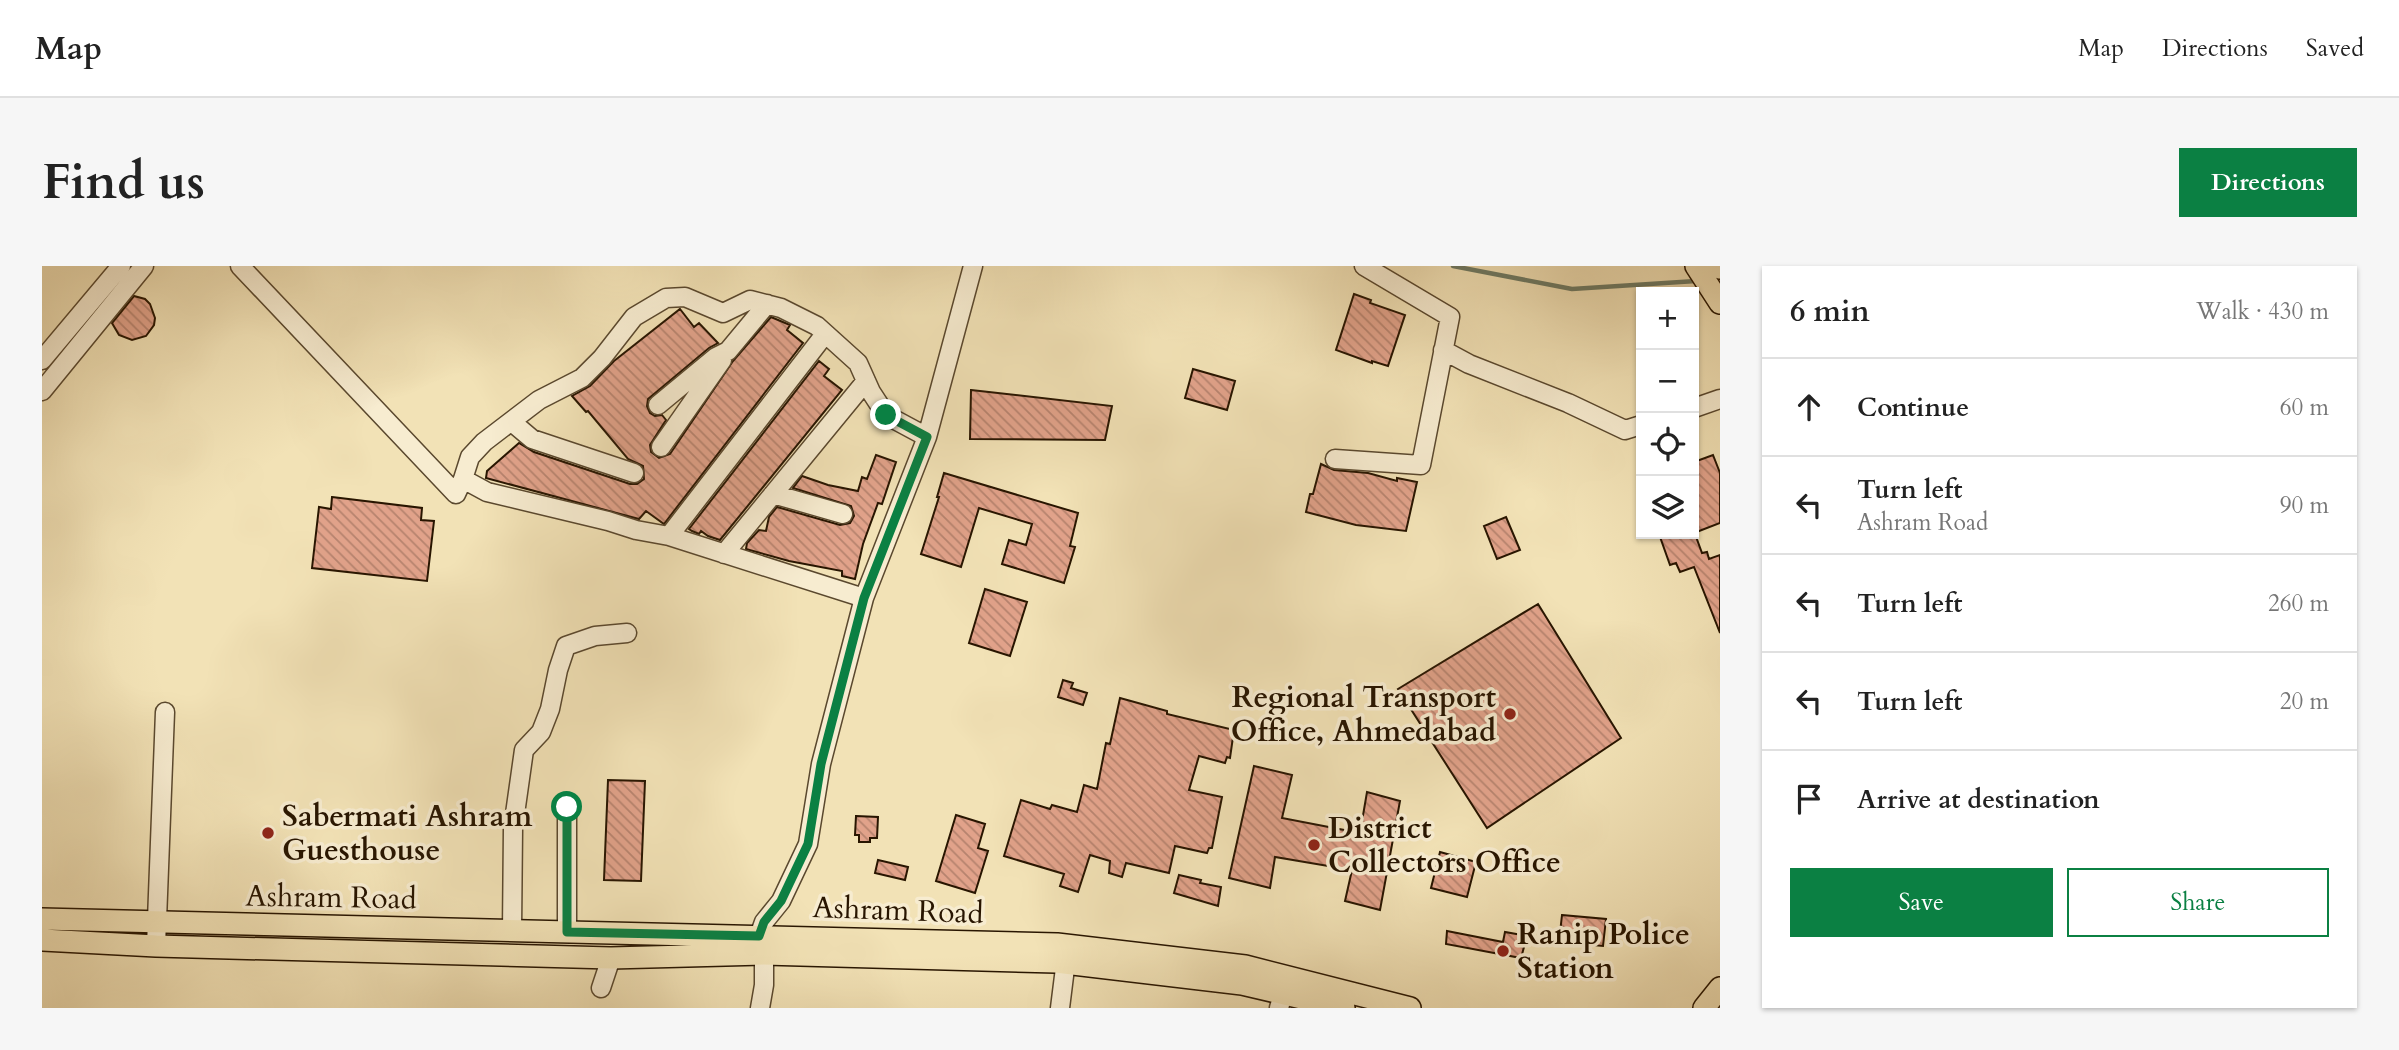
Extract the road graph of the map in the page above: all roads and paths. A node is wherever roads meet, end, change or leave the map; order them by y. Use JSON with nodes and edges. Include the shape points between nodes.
{"nodes":[{"id":1,"x":121,"y":266,"type":"edge"},
{"id":2,"x":144,"y":266,"type":"edge"},
{"id":3,"x":240,"y":266,"type":"edge"},
{"id":4,"x":973,"y":266,"type":"edge"},
{"id":5,"x":1364,"y":266,"type":"edge"},
{"id":6,"x":1696,"y":266,"type":"edge"},
{"id":7,"x":1720,"y":303,"type":"edge"},
{"id":8,"x":767,"y":304,"type":"junction"},
{"id":9,"x":825,"y":334,"type":"junction"},
{"id":10,"x":1443,"y":350,"type":"junction"},
{"id":11,"x":728,"y":351,"type":"junction"},
{"id":12,"x":42,"y":360,"type":"edge"},
{"id":13,"x":866,"y":381,"type":"junction"},
{"id":14,"x":42,"y":391,"type":"edge"},
{"id":15,"x":1720,"y":399,"type":"edge"},
{"id":16,"x":658,"y":405,"type":"dead end"},
{"id":17,"x":1699,"y":406,"type":"edge"},
{"id":18,"x":512,"y":422,"type":"junction"},
{"id":19,"x":1633,"y":428,"type":"edge"},
{"id":20,"x":927,"y":437,"type":"junction"},
{"id":21,"x":661,"y":447,"type":"dead end"},
{"id":22,"x":1335,"y":459,"type":"dead end"},
{"id":23,"x":634,"y":473,"type":"dead end"},
{"id":24,"x":463,"y":479,"type":"junction"},
{"id":25,"x":773,"y":494,"type":"junction"},
{"id":26,"x":843,"y":514,"type":"dead end"},
{"id":27,"x":669,"y":536,"type":"junction"},
{"id":28,"x":724,"y":554,"type":"junction"},
{"id":29,"x":864,"y":598,"type":"junction"},
{"id":30,"x":627,"y":634,"type":"dead end"},
{"id":31,"x":165,"y":712,"type":"dead end"},
{"id":32,"x":567,"y":807,"type":"dead end"},
{"id":33,"x":42,"y":919,"type":"edge"},
{"id":34,"x":157,"y":922,"type":"junction"},
{"id":35,"x":512,"y":930,"type":"junction"},
{"id":36,"x":567,"y":932,"type":"junction"},
{"id":37,"x":42,"y":940,"type":"edge"},
{"id":38,"x":761,"y":945,"type":"junction"},
{"id":39,"x":156,"y":946,"type":"junction"},
{"id":40,"x":1067,"y":954,"type":"junction"},
{"id":41,"x":611,"y":958,"type":"junction"},
{"id":42,"x":601,"y":988,"type":"dead end"},
{"id":43,"x":1720,"y":988,"type":"edge"},
{"id":44,"x":1281,"y":1001,"type":"edge"},
{"id":45,"x":760,"y":1008,"type":"edge"},
{"id":46,"x":1060,"y":1008,"type":"edge"},
{"id":47,"x":1344,"y":1008,"type":"edge"},
{"id":48,"x":1410,"y":1008,"type":"edge"},
{"id":49,"x":1704,"y":1008,"type":"edge"}],
"edges":[{"from":1,"to":12,"type":"street"},
{"from":2,"to":14,"type":"street"},
{"from":3,"to":24,"type":"street","via":[[456,494]]},
{"from":4,"to":20,"type":"street"},
{"from":5,"to":10,"type":"street","via":[[1450,317]]},
{"from":6,"to":7,"type":"main road"},
{"from":8,"to":9,"type":"street"},
{"from":8,"to":11,"type":"street"},
{"from":8,"to":18,"type":"street","via":[[750,300],[723,313],[685,297],[666,298],[634,317],[582,378],[539,400]]},
{"from":9,"to":13,"type":"street","via":[[858,363]]},
{"from":9,"to":27,"type":"street"},
{"from":10,"to":19,"type":"street"},
{"from":10,"to":22,"type":"street","via":[[1421,466]]},
{"from":11,"to":16,"type":"street"},
{"from":11,"to":21,"type":"street"},
{"from":13,"to":20,"type":"street","via":[[886,415]]},
{"from":13,"to":25,"type":"street"},
{"from":15,"to":17,"type":"street"},
{"from":18,"to":23,"type":"street","via":[[532,439]]},
{"from":18,"to":24,"type":"street","via":[[470,457]]},
{"from":20,"to":29,"type":"street"},
{"from":24,"to":27,"type":"street","via":[[487,492]]},
{"from":25,"to":26,"type":"street"},
{"from":25,"to":28,"type":"street"},
{"from":27,"to":28,"type":"street"},
{"from":28,"to":29,"type":"street"},
{"from":29,"to":38,"type":"street","via":[[821,764],[808,844],[781,901],[764,922]]},
{"from":30,"to":35,"type":"street","via":[[595,636],[566,646],[541,732],[524,750],[513,828]]},
{"from":31,"to":34,"type":"street"},
{"from":32,"to":36,"type":"street"},
{"from":33,"to":34,"type":"main road","name":"Ashram Road"},
{"from":34,"to":35,"type":"main road","name":"Ashram Road"},
{"from":34,"to":39,"type":"street"},
{"from":35,"to":36,"type":"main road","name":"Ashram Road"},
{"from":36,"to":38,"type":"main road","name":"Ashram Road"},
{"from":37,"to":39,"type":"main road","name":"Ashram Road"},
{"from":38,"to":40,"type":"main road","name":"Ashram Road"},
{"from":38,"to":41,"type":"main road","name":"Ashram Road"},
{"from":38,"to":45,"type":"street","via":[[764,985]]},
{"from":39,"to":41,"type":"main road","name":"Ashram Road"},
{"from":40,"to":44,"type":"main road","name":"Ashram Road","via":[[1242,984]]},
{"from":40,"to":46,"type":"street"},
{"from":40,"to":48,"type":"main road","name":"Ashram Road","via":[[1245,966]]},
{"from":41,"to":42,"type":"street"},
{"from":43,"to":49,"type":"main road"},
{"from":44,"to":47,"type":"main road","name":"Ashram Road"}]}
